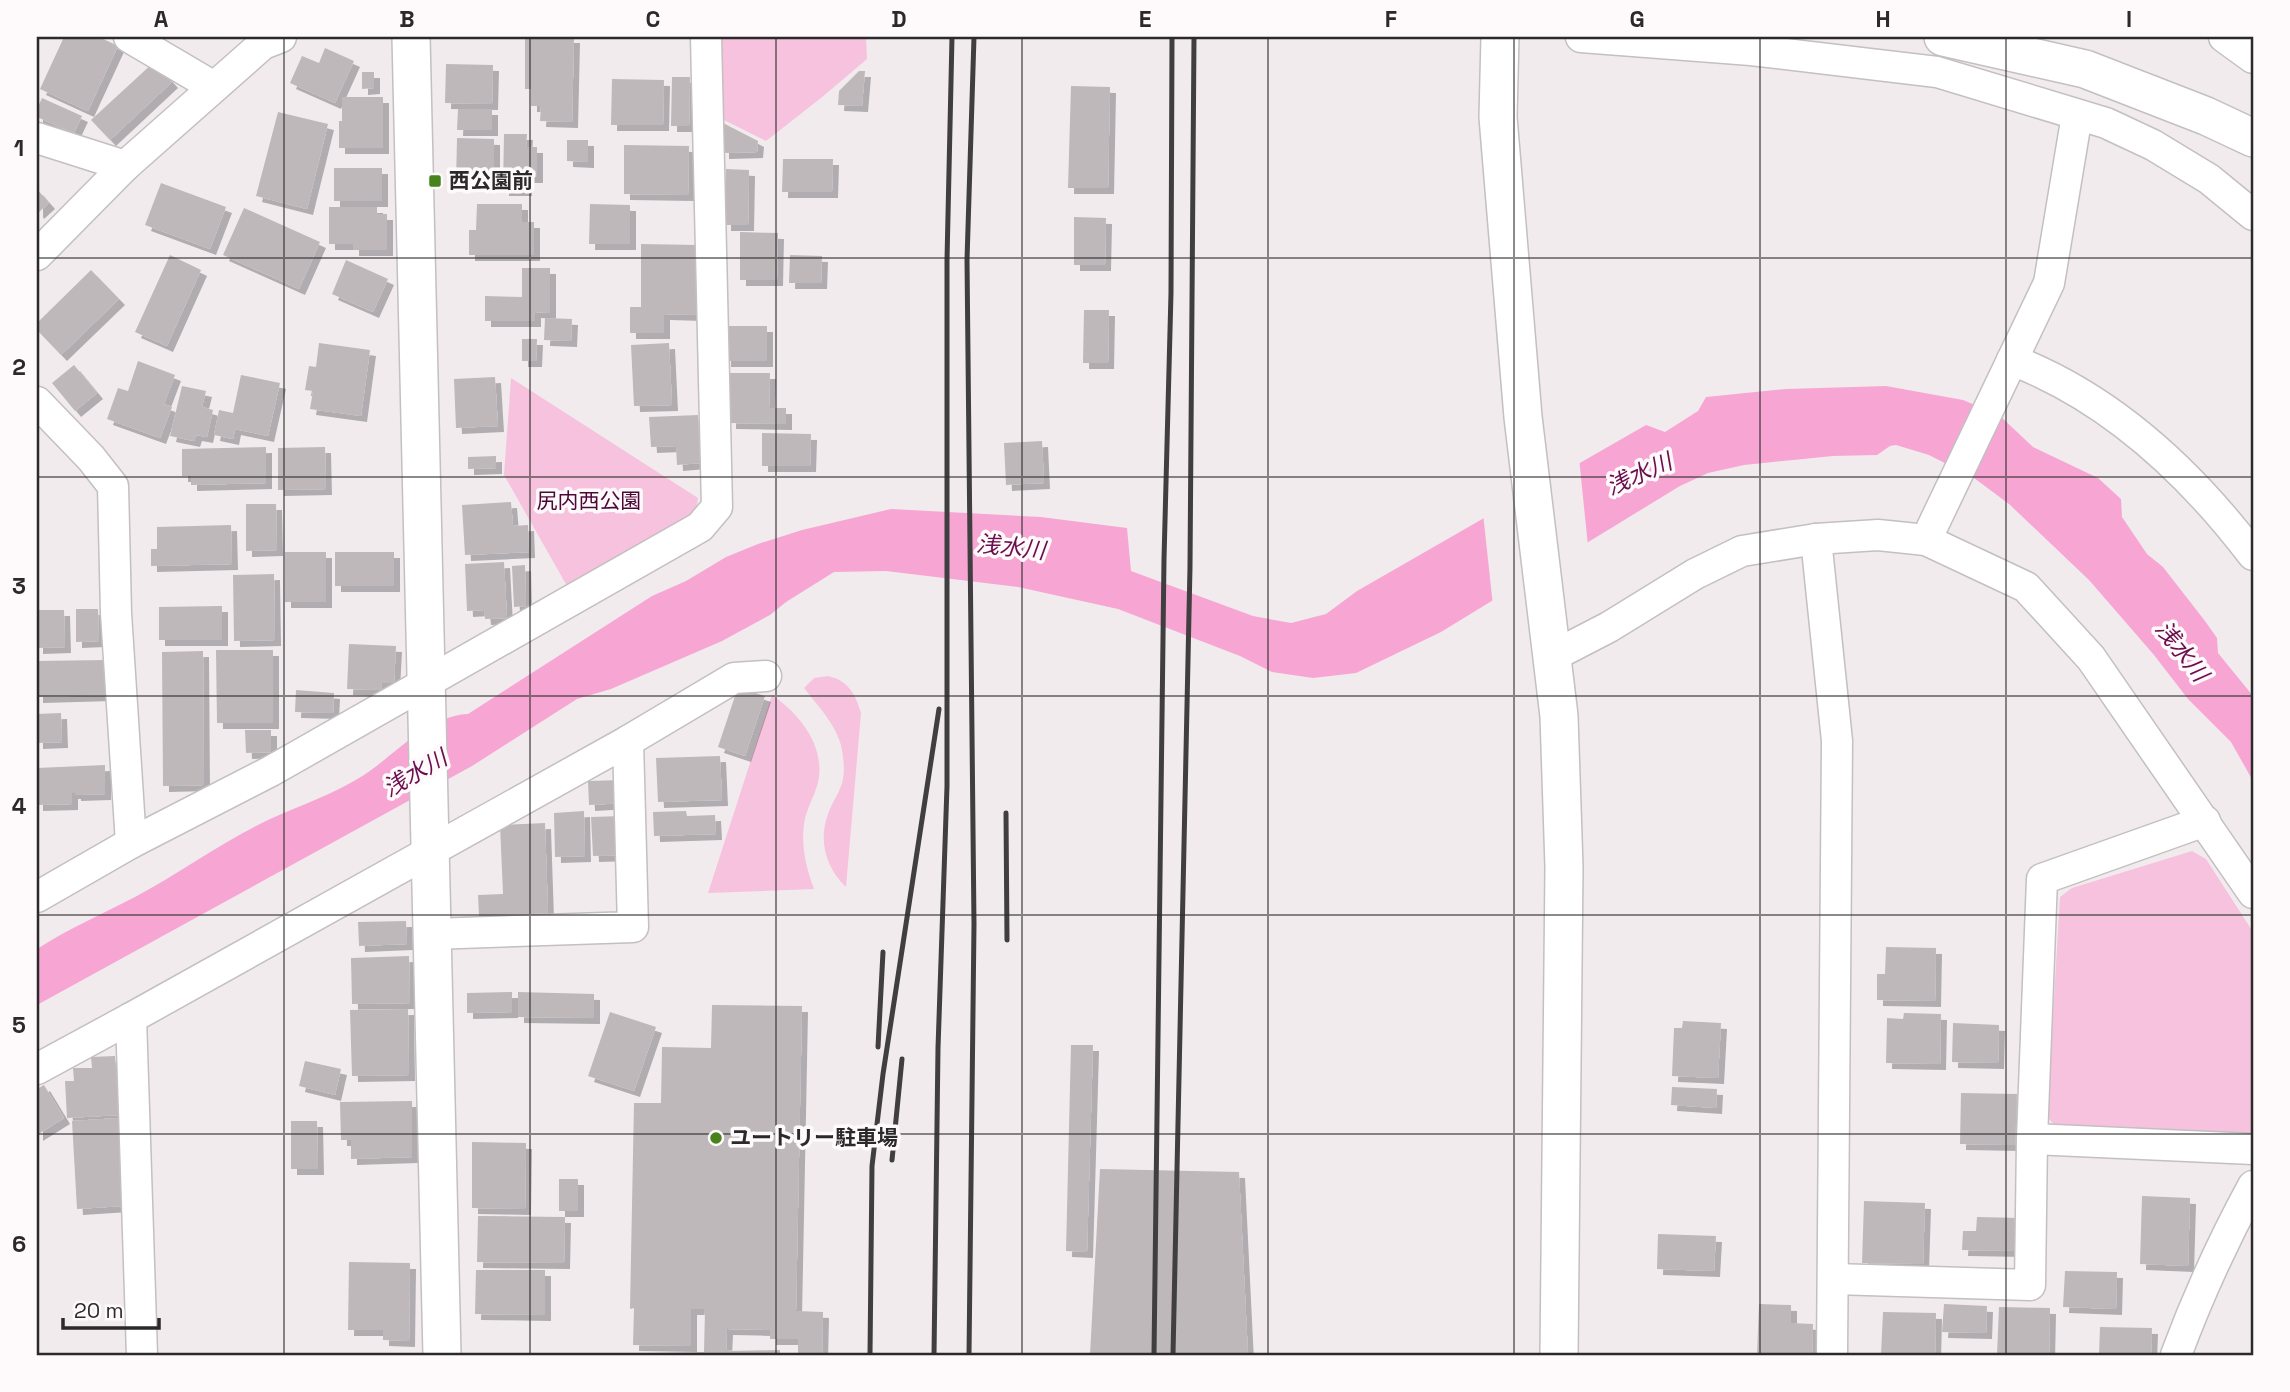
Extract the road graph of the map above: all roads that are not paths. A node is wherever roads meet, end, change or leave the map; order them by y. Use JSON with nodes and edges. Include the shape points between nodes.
{"nodes":[{"id":1,"x":129,"y":37,"type":"edge"},
{"id":2,"x":281,"y":37,"type":"edge"},
{"id":3,"x":411,"y":37,"type":"edge"},
{"id":4,"x":706,"y":37,"type":"edge"},
{"id":5,"x":1500,"y":37,"type":"edge"},
{"id":6,"x":1581,"y":37,"type":"edge"},
{"id":7,"x":1943,"y":37,"type":"edge"},
{"id":8,"x":2224,"y":37,"type":"edge"},
{"id":9,"x":2253,"y":58,"type":"edge"},
{"id":10,"x":214,"y":88,"type":"junction"},
{"id":11,"x":2077,"y":115,"type":"junction"},
{"id":12,"x":37,"y":138,"type":"edge"},
{"id":13,"x":2253,"y":138,"type":"edge"},
{"id":14,"x":125,"y":166,"type":"junction"},
{"id":15,"x":2253,"y":215,"type":"edge"},
{"id":16,"x":37,"y":255,"type":"edge"},
{"id":17,"x":2012,"y":360,"type":"junction"},
{"id":18,"x":37,"y":402,"type":"edge"},
{"id":19,"x":1816,"y":539,"type":"junction"},
{"id":20,"x":1926,"y":540,"type":"junction"},
{"id":21,"x":2253,"y":555,"type":"edge"},
{"id":22,"x":1553,"y":656,"type":"junction"},
{"id":23,"x":766,"y":676,"type":"dead end"},
{"id":24,"x":426,"y":692,"type":"junction"},
{"id":25,"x":628,"y":741,"type":"junction"},
{"id":26,"x":2205,"y":821,"type":"junction"},
{"id":27,"x":131,"y":843,"type":"junction"},
{"id":28,"x":428,"y":843,"type":"junction"},
{"id":29,"x":2253,"y":894,"type":"edge"},
{"id":30,"x":37,"y":897,"type":"edge"},
{"id":31,"x":432,"y":934,"type":"junction"},
{"id":32,"x":131,"y":1018,"type":"junction"},
{"id":33,"x":37,"y":1069,"type":"edge"},
{"id":34,"x":2032,"y":1139,"type":"junction"},
{"id":35,"x":2253,"y":1149,"type":"edge"},
{"id":36,"x":2253,"y":1186,"type":"edge"},
{"id":37,"x":1834,"y":1279,"type":"junction"},
{"id":38,"x":142,"y":1355,"type":"edge"},
{"id":39,"x":442,"y":1355,"type":"edge"},
{"id":40,"x":1559,"y":1355,"type":"edge"},
{"id":41,"x":1832,"y":1355,"type":"edge"},
{"id":42,"x":2176,"y":1355,"type":"edge"}],
"edges":[{"from":1,"to":10,"type":"street"},
{"from":2,"to":10,"type":"street","via":[[263,44]]},
{"from":3,"to":24,"type":"street"},
{"from":4,"to":24,"type":"street","via":[[717,507],[700,527]]},
{"from":5,"to":22,"type":"street","via":[[1498,117],[1523,417]]},
{"from":6,"to":11,"type":"street","via":[[1752,50],[1937,72]]},
{"from":7,"to":13,"type":"street","via":[[2085,69]]},
{"from":8,"to":9,"type":"street"},
{"from":10,"to":14,"type":"street"},
{"from":11,"to":15,"type":"street","via":[[2152,145],[2209,179]]},
{"from":11,"to":17,"type":"street","via":[[2049,283]]},
{"from":12,"to":14,"type":"street"},
{"from":14,"to":16,"type":"street"},
{"from":17,"to":20,"type":"street"},
{"from":17,"to":21,"type":"street","via":[[2097,402],[2134,430],[2215,506]]},
{"from":18,"to":27,"type":"street","via":[[113,486]]},
{"from":19,"to":20,"type":"street","via":[[1878,535]]},
{"from":19,"to":22,"type":"street","via":[[1742,551]]},
{"from":19,"to":37,"type":"street","via":[[1838,741]]},
{"from":20,"to":26,"type":"street","via":[[2026,587],[2091,658]]},
{"from":22,"to":40,"type":"street","via":[[1564,867]]},
{"from":23,"to":25,"type":"street","via":[[734,678]]},
{"from":24,"to":27,"type":"street"},
{"from":24,"to":28,"type":"street"},
{"from":25,"to":28,"type":"street"},
{"from":25,"to":31,"type":"street","via":[[634,927]]},
{"from":26,"to":29,"type":"street"},
{"from":26,"to":34,"type":"street","via":[[2042,879]]},
{"from":27,"to":30,"type":"street"},
{"from":28,"to":31,"type":"street"},
{"from":28,"to":32,"type":"street"},
{"from":31,"to":39,"type":"street"},
{"from":32,"to":33,"type":"street"},
{"from":32,"to":38,"type":"street"},
{"from":34,"to":35,"type":"street"},
{"from":34,"to":37,"type":"street","via":[[2030,1285]]},
{"from":36,"to":42,"type":"street","via":[[2202,1287]]},
{"from":37,"to":41,"type":"street"}]}
